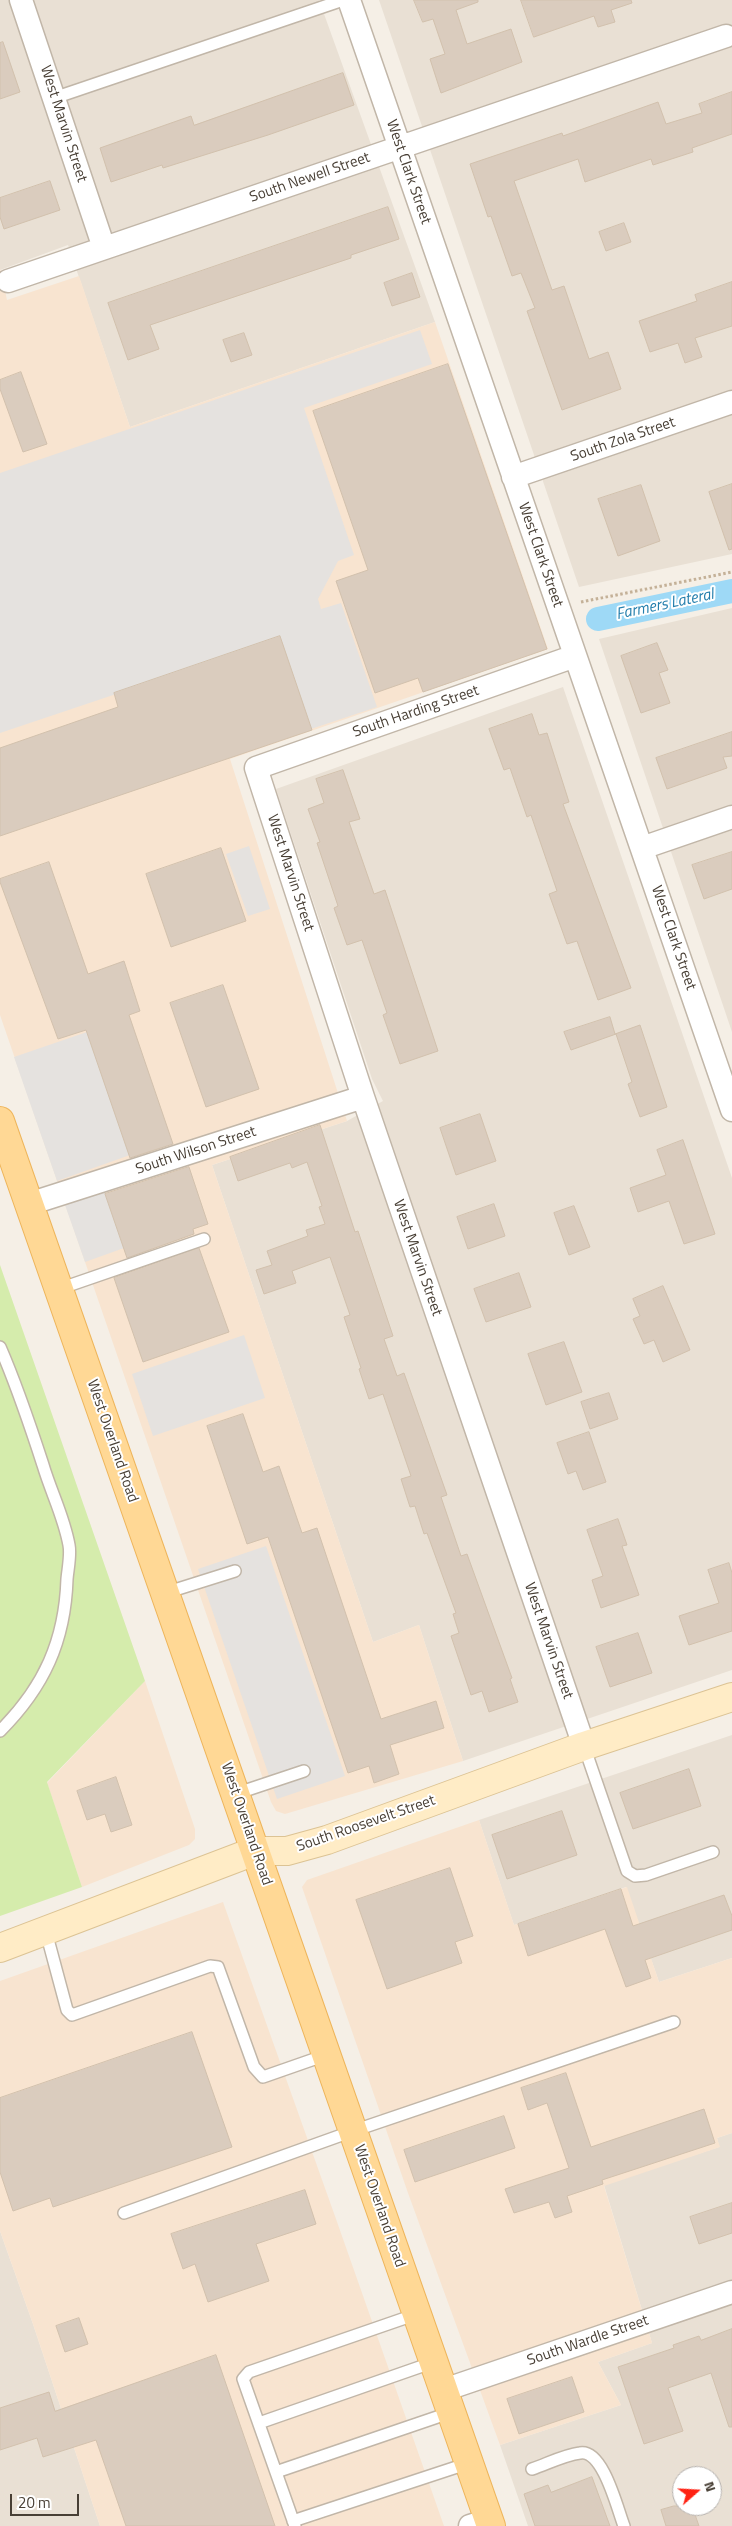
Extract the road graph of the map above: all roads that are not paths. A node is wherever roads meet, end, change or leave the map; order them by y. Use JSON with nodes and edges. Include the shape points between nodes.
{"nodes":[{"id":1,"x":21,"y":0,"type":"edge"},
{"id":2,"x":342,"y":0,"type":"edge"},
{"id":3,"x":349,"y":0,"type":"edge"},
{"id":4,"x":726,"y":36,"type":"dead end"},
{"id":5,"x":54,"y":98,"type":"junction"},
{"id":6,"x":400,"y":148,"type":"junction"},
{"id":7,"x":104,"y":248,"type":"junction"},
{"id":8,"x":8,"y":281,"type":"dead end"},
{"id":9,"x":732,"y":402,"type":"edge"},
{"id":10,"x":513,"y":477,"type":"junction"},
{"id":11,"x":575,"y":656,"type":"junction"},
{"id":12,"x":256,"y":768,"type":"joint"},
{"id":13,"x":732,"y":817,"type":"edge"},
{"id":14,"x":642,"y":848,"type":"junction"},
{"id":15,"x":363,"y":1097,"type":"junction"},
{"id":16,"x":732,"y":1110,"type":"edge"},
{"id":17,"x":0,"y":1121,"type":"edge"},
{"id":18,"x":29,"y":1204,"type":"junction"},
{"id":19,"x":204,"y":1239,"type":"dead end"},
{"id":20,"x":59,"y":1289,"type":"junction"},
{"id":21,"x":0,"y":1347,"type":"edge"},
{"id":22,"x":235,"y":1571,"type":"dead end"},
{"id":23,"x":165,"y":1593,"type":"junction"},
{"id":24,"x":732,"y":1697,"type":"edge"},
{"id":25,"x":0,"y":1731,"type":"edge"},
{"id":26,"x":584,"y":1746,"type":"junction"},
{"id":27,"x":304,"y":1771,"type":"dead end"},
{"id":28,"x":235,"y":1794,"type":"junction"},
{"id":29,"x":255,"y":1851,"type":"junction"},
{"id":30,"x":713,"y":1852,"type":"dead end"},
{"id":31,"x":46,"y":1932,"type":"junction"},
{"id":32,"x":0,"y":1948,"type":"edge"},
{"id":33,"x":674,"y":2022,"type":"dead end"},
{"id":34,"x":326,"y":2055,"type":"junction"},
{"id":35,"x":353,"y":2131,"type":"junction"},
{"id":36,"x":124,"y":2213,"type":"dead end"},
{"id":37,"x":732,"y":2292,"type":"edge"},
{"id":38,"x":417,"y":2314,"type":"junction"},
{"id":39,"x":434,"y":2362,"type":"junction"},
{"id":40,"x":448,"y":2401,"type":"junction"},
{"id":41,"x":259,"y":2423,"type":"junction"},
{"id":42,"x":469,"y":2463,"type":"junction"},
{"id":43,"x":532,"y":2469,"type":"dead end"},
{"id":44,"x":276,"y":2472,"type":"junction"},
{"id":45,"x":294,"y":2524,"type":"edge"},
{"id":46,"x":484,"y":2524,"type":"edge"},
{"id":47,"x":624,"y":2526,"type":"edge"}],
"edges":[{"from":1,"to":5,"type":"street","name":"West Marvin Street"},
{"from":2,"to":5,"type":"lane"},
{"from":3,"to":6,"type":"street","name":"West Clark Street"},
{"from":4,"to":6,"type":"street","name":"South Newell Street"},
{"from":5,"to":7,"type":"street","name":"West Marvin Street"},
{"from":6,"to":7,"type":"street","name":"South Newell Street"},
{"from":6,"to":10,"type":"street","name":"West Clark Street"},
{"from":7,"to":8,"type":"street","name":"South Newell Street"},
{"from":9,"to":10,"type":"street","name":"South Zola Street"},
{"from":10,"to":11,"type":"street","name":"West Clark Street"},
{"from":11,"to":12,"type":"street","name":"South Harding Street"},
{"from":11,"to":14,"type":"street","name":"West Clark Street"},
{"from":12,"to":15,"type":"street","name":"West Marvin Street"},
{"from":13,"to":14,"type":"street"},
{"from":14,"to":16,"type":"street","name":"West Clark Street"},
{"from":15,"to":18,"type":"street","name":"South Wilson Street"},
{"from":15,"to":26,"type":"street","name":"West Marvin Street"},
{"from":17,"to":18,"type":"main road","name":"West Overland Road"},
{"from":18,"to":20,"type":"main road","name":"West Overland Road"},
{"from":19,"to":20,"type":"lane"},
{"from":20,"to":23,"type":"main road","name":"West Overland Road"},
{"from":21,"to":25,"type":"lane","via":[[16,1383],[70,1548],[61,1633],[50,1662],[36,1688]]},
{"from":22,"to":23,"type":"lane"},
{"from":23,"to":28,"type":"main road","name":"West Overland Road"},
{"from":24,"to":26,"type":"street","name":"South Roosevelt Street"},
{"from":26,"to":29,"type":"street","name":"South Roosevelt Street","via":[[327,1840],[287,1851]]},
{"from":26,"to":30,"type":"lane","via":[[627,1871],[635,1876],[646,1876]]},
{"from":27,"to":28,"type":"lane"},
{"from":28,"to":29,"type":"main road","name":"West Overland Road"},
{"from":29,"to":31,"type":"street","name":"South Roosevelt Street"},
{"from":29,"to":34,"type":"main road","name":"West Overland Road"},
{"from":31,"to":32,"type":"street","name":"South Roosevelt Street"},
{"from":31,"to":34,"type":"lane","via":[[67,2010],[72,2016],[210,1966],[218,1968],[254,2067],[263,2077]]},
{"from":33,"to":35,"type":"lane"},
{"from":34,"to":35,"type":"main road","name":"West Overland Road"},
{"from":35,"to":36,"type":"lane"},
{"from":35,"to":38,"type":"main road","name":"West Overland Road"},
{"from":37,"to":40,"type":"street","name":"South Wardle Street"},
{"from":38,"to":39,"type":"main road","name":"West Overland Road"},
{"from":38,"to":41,"type":"lane","via":[[249,2372],[243,2378]]},
{"from":39,"to":40,"type":"main road","name":"West Overland Road"},
{"from":39,"to":41,"type":"lane"},
{"from":40,"to":42,"type":"main road","name":"West Overland Road"},
{"from":40,"to":44,"type":"lane"},
{"from":41,"to":44,"type":"lane"},
{"from":42,"to":45,"type":"lane"},
{"from":42,"to":46,"type":"main road","name":"West Overland Road"},
{"from":43,"to":47,"type":"lane","via":[[582,2452],[592,2455],[600,2464]]},
{"from":44,"to":45,"type":"lane"}]}
